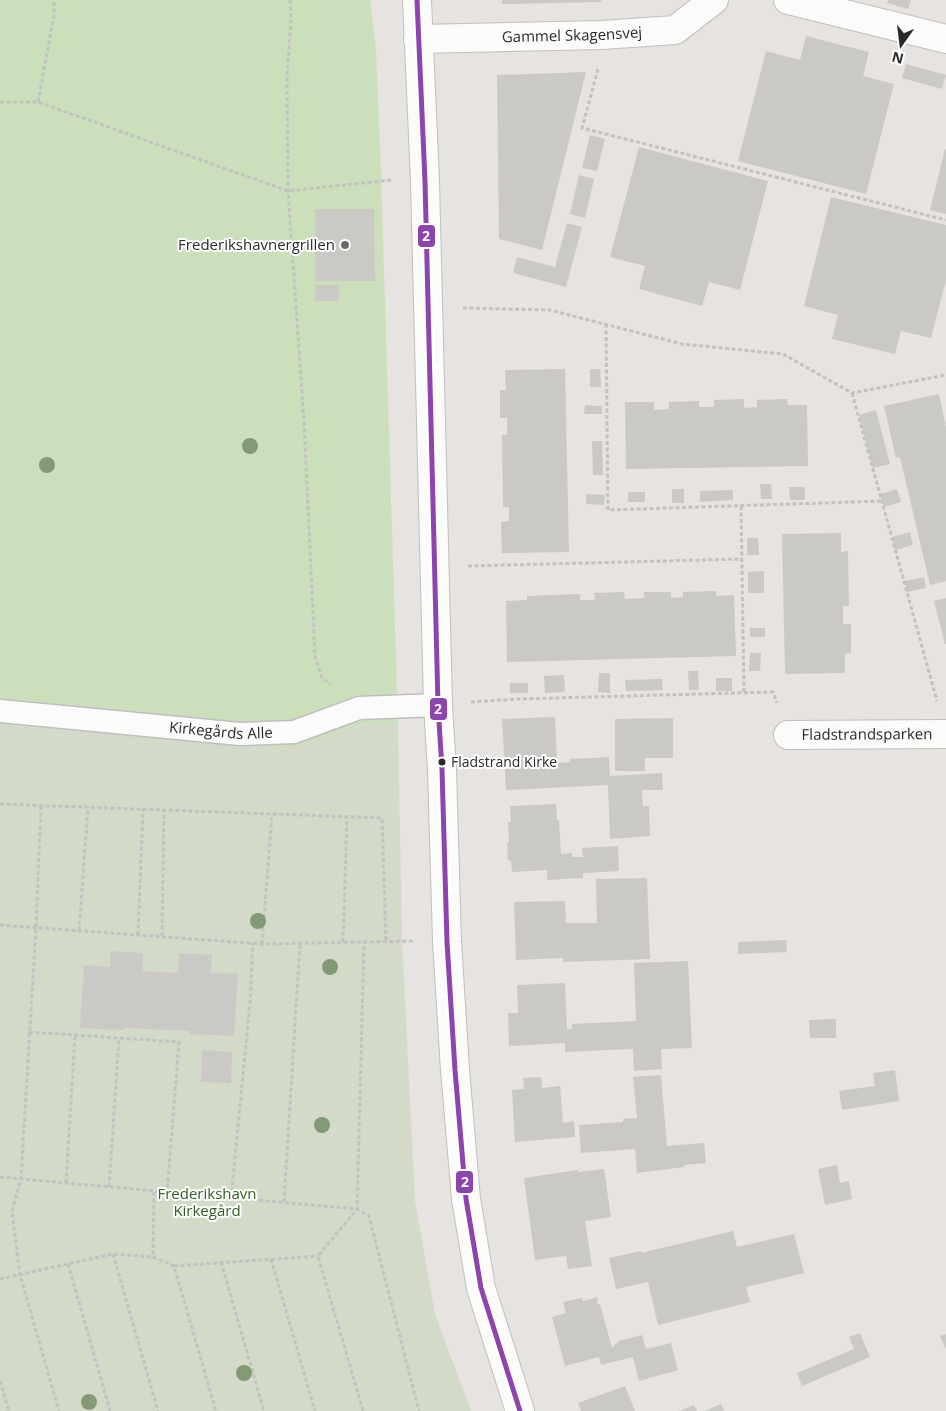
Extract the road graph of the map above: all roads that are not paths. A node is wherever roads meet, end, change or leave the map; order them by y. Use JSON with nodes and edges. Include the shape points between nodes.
{"nodes":[{"id":1,"x":417,"y":0,"type":"edge"},
{"id":2,"x":714,"y":0,"type":"edge"},
{"id":3,"x":788,"y":0,"type":"edge"},
{"id":4,"x":418,"y":39,"type":"junction"},
{"id":5,"x":946,"y":39,"type":"edge"},
{"id":6,"x":438,"y":704,"type":"junction"},
{"id":7,"x":0,"y":711,"type":"edge"},
{"id":8,"x":946,"y":734,"type":"edge"},
{"id":9,"x":788,"y":735,"type":"road end"},
{"id":10,"x":520,"y":1411,"type":"edge"}],
"edges":[{"from":1,"to":4,"type":"street"},
{"from":2,"to":4,"type":"street","name":"Gammel Skagensvej","via":[[674,30]]},
{"from":3,"to":5,"type":"street"},
{"from":4,"to":6,"type":"street","via":[[425,181]]},
{"from":6,"to":7,"type":"lane","name":"Kirkegårds Alle","via":[[359,708],[294,732],[240,734]]},
{"from":6,"to":10,"type":"street","via":[[447,942],[468,1208],[481,1288]]},
{"from":8,"to":9,"type":"street","name":"Fladstrandsparken"}]}
